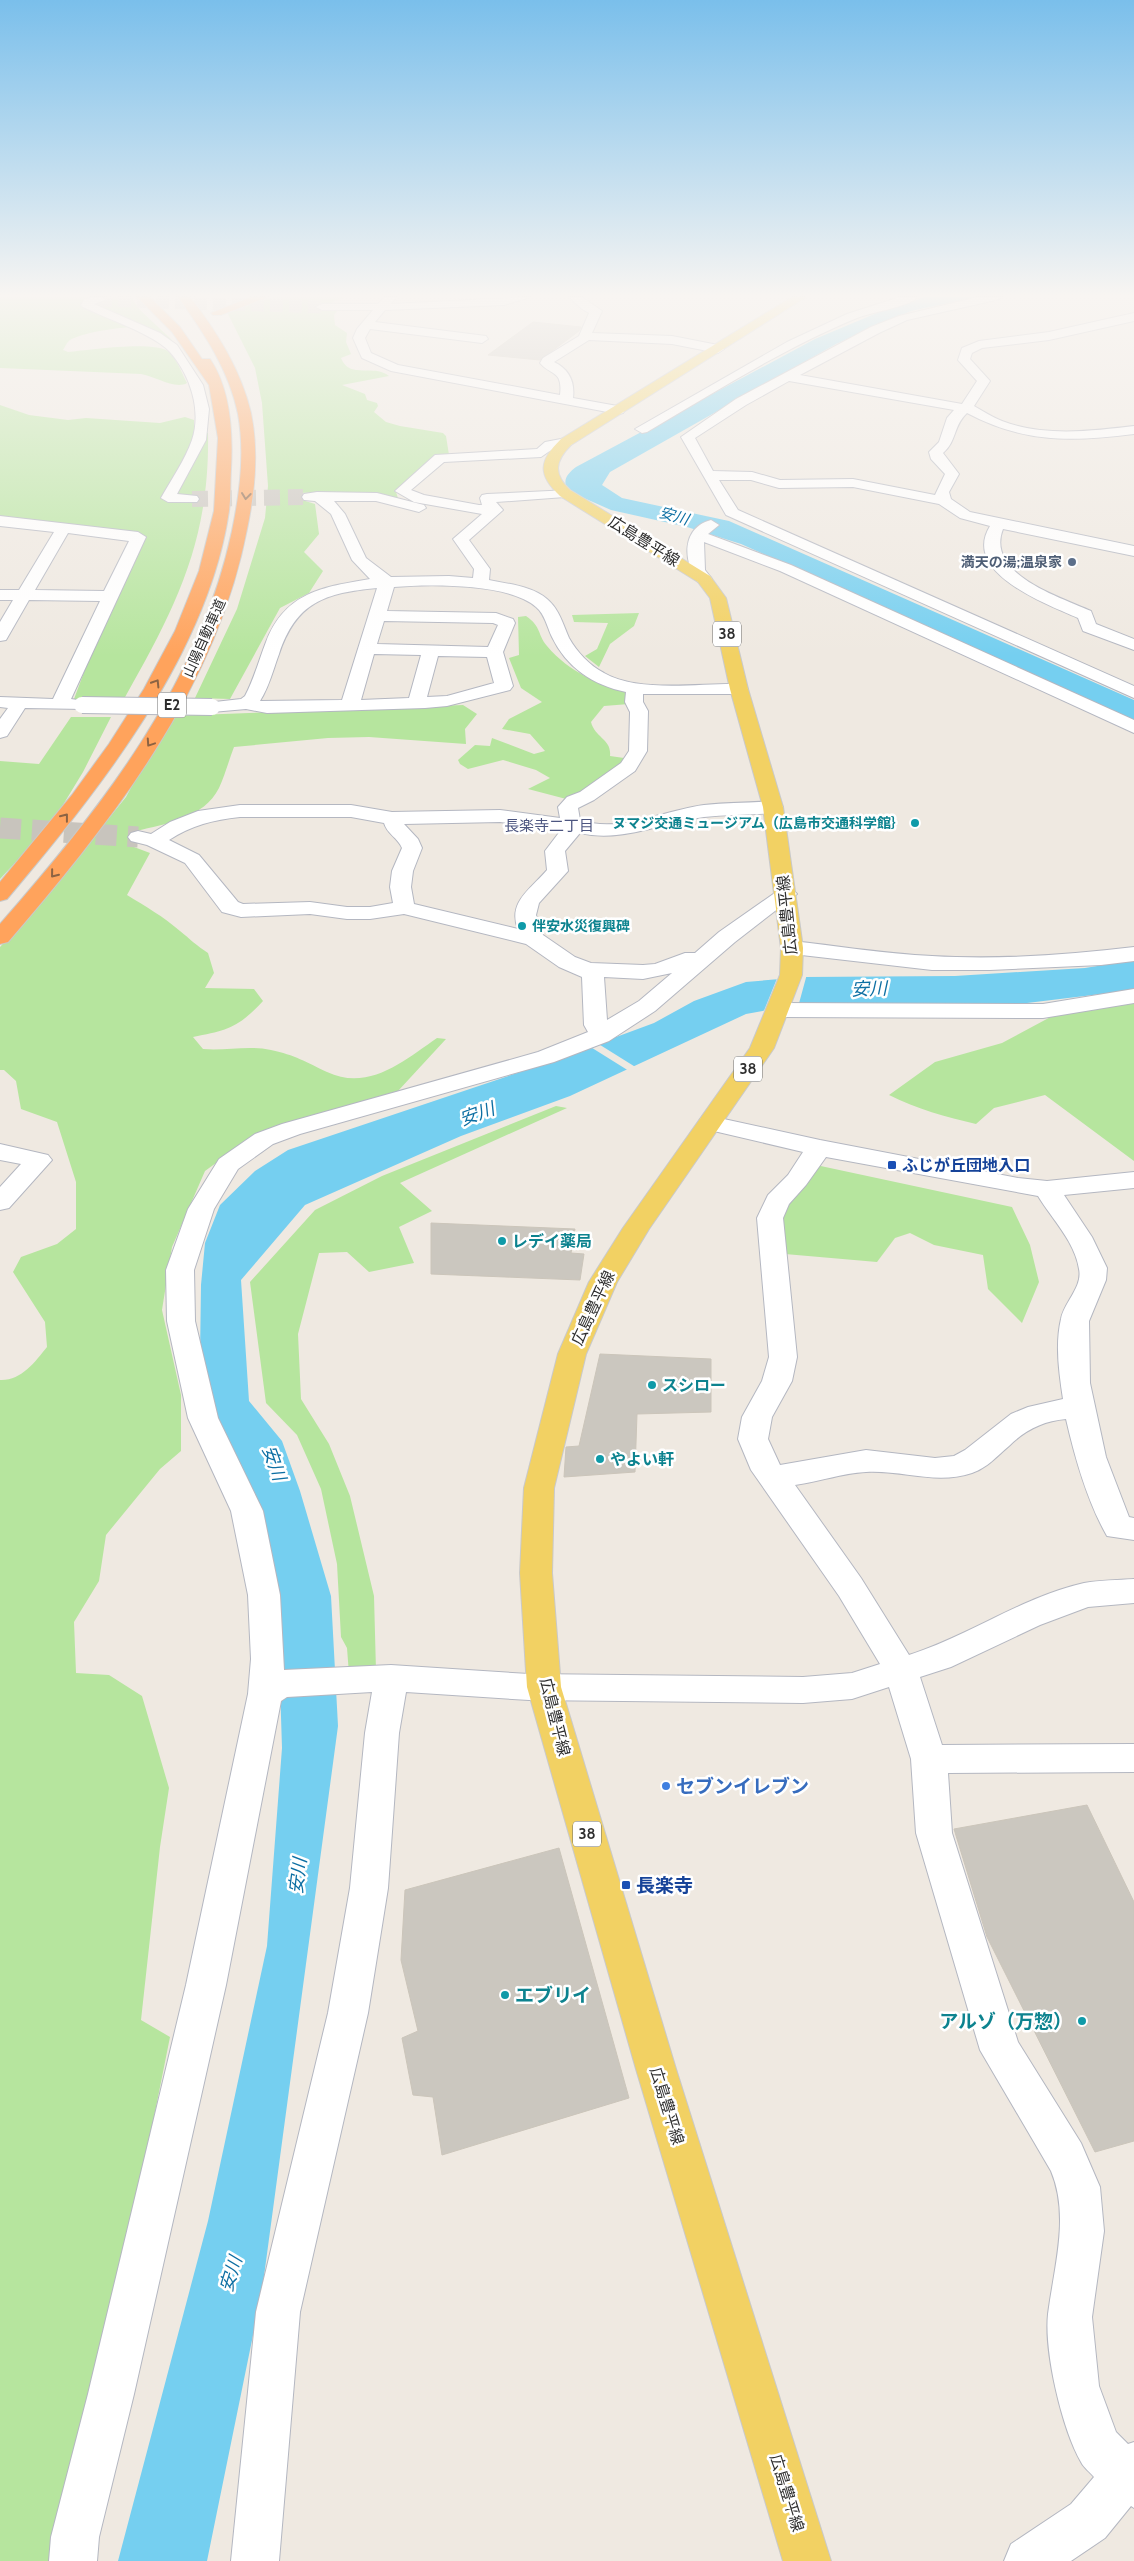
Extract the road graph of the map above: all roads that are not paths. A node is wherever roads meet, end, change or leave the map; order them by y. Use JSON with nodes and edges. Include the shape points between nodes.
{"nodes":[{"id":1,"x":201,"y":417,"type":"edge"},
{"id":2,"x":223,"y":417,"type":"edge"},
{"id":3,"x":243,"y":417,"type":"edge"},
{"id":4,"x":610,"y":417,"type":"edge"},
{"id":5,"x":624,"y":417,"type":"edge"},
{"id":6,"x":668,"y":417,"type":"edge"},
{"id":7,"x":713,"y":417,"type":"edge"},
{"id":8,"x":955,"y":417,"type":"edge"},
{"id":9,"x":982,"y":417,"type":"edge"},
{"id":10,"x":619,"y":420,"type":"junction"},
{"id":11,"x":644,"y":430,"type":"junction"},
{"id":12,"x":1134,"y":430,"type":"edge"},
{"id":13,"x":678,"y":435,"type":"junction"},
{"id":14,"x":566,"y":442,"type":"junction"},
{"id":15,"x":708,"y":475,"type":"junction"},
{"id":16,"x":565,"y":493,"type":"junction"},
{"id":17,"x":192,"y":499,"type":"tunnel mouth"},
{"id":18,"x":944,"y":501,"type":"junction"},
{"id":19,"x":447,"y":503,"type":"junction"},
{"id":20,"x":490,"y":508,"type":"junction"},
{"id":21,"x":731,"y":512,"type":"junction"},
{"id":22,"x":0,"y":522,"type":"edge"},
{"id":23,"x":1000,"y":524,"type":"junction"},
{"id":24,"x":64,"y":528,"type":"junction"},
{"id":25,"x":700,"y":534,"type":"junction"},
{"id":26,"x":1134,"y":551,"type":"edge"},
{"id":27,"x":704,"y":579,"type":"junction"},
{"id":28,"x":387,"y":582,"type":"junction"},
{"id":29,"x":473,"y":582,"type":"junction"},
{"id":30,"x":0,"y":595,"type":"edge"},
{"id":31,"x":24,"y":595,"type":"junction"},
{"id":32,"x":111,"y":596,"type":"junction"},
{"id":33,"x":378,"y":616,"type":"junction"},
{"id":34,"x":455,"y":617,"type":"junction"},
{"id":35,"x":0,"y":636,"type":"edge"},
{"id":36,"x":1134,"y":645,"type":"edge"},
{"id":37,"x":367,"y":649,"type":"junction"},
{"id":38,"x":431,"y":650,"type":"junction"},
{"id":39,"x":494,"y":652,"type":"junction"},
{"id":40,"x":1134,"y":676,"type":"edge"},
{"id":41,"x":1110,"y":683,"type":"junction"},
{"id":42,"x":638,"y":688,"type":"junction"},
{"id":43,"x":739,"y":690,"type":"junction"},
{"id":44,"x":1134,"y":693,"type":"edge"},
{"id":45,"x":0,"y":702,"type":"edge"},
{"id":46,"x":20,"y":703,"type":"junction"},
{"id":47,"x":417,"y":703,"type":"junction"},
{"id":48,"x":246,"y":704,"type":"junction"},
{"id":49,"x":59,"y":705,"type":"junction"},
{"id":50,"x":350,"y":705,"type":"junction"},
{"id":51,"x":1134,"y":726,"type":"edge"},
{"id":52,"x":0,"y":732,"type":"edge"},
{"id":53,"x":773,"y":807,"type":"junction"},
{"id":54,"x":392,"y":818,"type":"junction"},
{"id":55,"x":576,"y":825,"type":"junction"},
{"id":56,"x":786,"y":894,"type":"junction"},
{"id":57,"x":0,"y":895,"type":"edge"},
{"id":58,"x":404,"y":908,"type":"junction"},
{"id":59,"x":0,"y":937,"type":"edge"},
{"id":60,"x":534,"y":939,"type":"junction"},
{"id":61,"x":792,"y":948,"type":"junction"},
{"id":62,"x":1134,"y":954,"type":"edge"},
{"id":63,"x":699,"y":960,"type":"junction"},
{"id":64,"x":588,"y":970,"type":"junction"},
{"id":65,"x":1134,"y":996,"type":"edge"},
{"id":66,"x":779,"y":1010,"type":"junction"},
{"id":67,"x":601,"y":1036,"type":"junction"},
{"id":68,"x":710,"y":1123,"type":"junction"},
{"id":69,"x":820,"y":1148,"type":"junction"},
{"id":70,"x":0,"y":1152,"type":"edge"},
{"id":71,"x":1134,"y":1180,"type":"edge"},
{"id":72,"x":1047,"y":1189,"type":"junction"},
{"id":73,"x":0,"y":1202,"type":"edge"},
{"id":74,"x":1077,"y":1408,"type":"junction"},
{"id":75,"x":771,"y":1476,"type":"junction"},
{"id":76,"x":1134,"y":1529,"type":"edge"},
{"id":77,"x":1134,"y":1591,"type":"edge"},
{"id":78,"x":901,"y":1670,"type":"junction"},
{"id":79,"x":386,"y":1679,"type":"junction"},
{"id":80,"x":544,"y":1687,"type":"junction"},
{"id":81,"x":273,"y":1689,"type":"junction"},
{"id":82,"x":1134,"y":1758,"type":"edge"},
{"id":83,"x":929,"y":1759,"type":"junction"},
{"id":84,"x":1131,"y":2475,"type":"edge"},
{"id":85,"x":73,"y":2561,"type":"edge"},
{"id":86,"x":256,"y":2561,"type":"edge"},
{"id":87,"x":807,"y":2561,"type":"edge"},
{"id":88,"x":1028,"y":2561,"type":"edge"}],
"edges":[{"from":1,"to":17,"type":"street","via":[[199,440],[168,498]]},
{"from":57,"to":2,"type":"highway","name":"山陽自動車道","number":"E2","one_way":true,"via":[[79,799],[164,670],[195,603],[217,534],[226,473]]},
{"from":3,"to":59,"type":"highway","name":"山陽自動車道","number":"E2","one_way":true,"via":[[249,472],[241,533],[221,603],[199,653],[156,733],[116,793]]},
{"from":4,"to":10,"type":"street"},
{"from":5,"to":10,"type":"main road","name":"広島豊平線","number":"38"},
{"from":6,"to":11,"type":"street"},
{"from":7,"to":13,"type":"street"},
{"from":8,"to":18,"type":"street","via":[[946,443],[936,452],[952,474],[942,492]]},
{"from":9,"to":12,"type":"street","via":[[1037,434],[1094,435]]},
{"from":10,"to":11,"type":"street"},
{"from":10,"to":14,"type":"main road","name":"広島豊平線","number":"38","via":[[597,422]]},
{"from":11,"to":13,"type":"street"},
{"from":13,"to":15,"type":"street"},
{"from":14,"to":16,"type":"main road","name":"広島豊平線","number":"38","via":[[553,454],[549,472],[555,485]]},
{"from":14,"to":19,"type":"street","via":[[550,444],[541,453],[440,458],[402,491],[420,501]]},
{"from":15,"to":18,"type":"street","via":[[752,476],[779,484],[853,483]]},
{"from":15,"to":21,"type":"street"},
{"from":16,"to":20,"type":"street","via":[[488,498]]},
{"from":16,"to":27,"type":"main road","name":"広島豊平線","number":"38"},
{"from":18,"to":23,"type":"street","via":[[965,515]]},
{"from":19,"to":20,"type":"street","via":[[473,510]]},
{"from":19,"to":28,"type":"street","via":[[414,508],[377,497],[310,497],[337,512],[353,554]]},
{"from":20,"to":29,"type":"street","via":[[496,510],[462,539],[482,569]]},
{"from":21,"to":25,"type":"street"},
{"from":21,"to":41,"type":"street"},
{"from":22,"to":24,"type":"street"},
{"from":23,"to":26,"type":"street"},
{"from":23,"to":36,"type":"street","via":[[991,544],[996,560],[1009,576],[1085,614],[1089,627]]},
{"from":24,"to":31,"type":"street"},
{"from":24,"to":32,"type":"street","via":[[138,537]]},
{"from":25,"to":27,"type":"street","via":[[695,545],[698,570]]},
{"from":25,"to":51,"type":"street","via":[[1055,688]]},
{"from":27,"to":43,"type":"main road","name":"広島豊平線","number":"38","via":[[718,598]]},
{"from":28,"to":29,"type":"street"},
{"from":28,"to":33,"type":"street"},
{"from":28,"to":48,"type":"street","via":[[336,590],[295,608],[284,620],[253,700]]},
{"from":29,"to":34,"type":"street"},
{"from":29,"to":42,"type":"street","via":[[515,590],[535,598],[548,609],[561,638],[581,663],[602,679]]},
{"from":30,"to":31,"type":"street"},
{"from":31,"to":32,"type":"street"},
{"from":31,"to":35,"type":"street"},
{"from":32,"to":49,"type":"street"},
{"from":33,"to":34,"type":"street"},
{"from":33,"to":37,"type":"street"},
{"from":34,"to":39,"type":"street","via":[[496,618],[507,623]]},
{"from":37,"to":38,"type":"street"},
{"from":37,"to":50,"type":"street"},
{"from":38,"to":39,"type":"street"},
{"from":38,"to":47,"type":"street"},
{"from":39,"to":47,"type":"street","via":[[504,686],[447,701]]},
{"from":40,"to":41,"type":"street"},
{"from":41,"to":44,"type":"street"},
{"from":42,"to":43,"type":"street"},
{"from":42,"to":55,"type":"street","via":[[632,698],[639,711],[638,752],[628,766],[568,807],[571,823]]},
{"from":43,"to":53,"type":"main road","name":"広島豊平線","number":"38"},
{"from":45,"to":46,"type":"street"},
{"from":46,"to":49,"type":"street"},
{"from":46,"to":52,"type":"street"},
{"from":47,"to":50,"type":"street"},
{"from":48,"to":49,"type":"street","bridge":true,"via":[[212,707]]},
{"from":48,"to":50,"type":"street","via":[[267,708]]},
{"from":53,"to":55,"type":"street","via":[[705,811],[629,828]]},
{"from":53,"to":56,"type":"main road","name":"広島豊平線","number":"38"},
{"from":54,"to":55,"type":"street","via":[[500,816]]},
{"from":54,"to":58,"type":"street","via":[[396,830],[410,840],[413,848],[400,879]]},
{"from":54,"to":58,"type":"street","via":[[352,811],[222,812],[205,815],[146,839],[192,859],[230,908],[241,911],[310,908],[347,913]]},
{"from":55,"to":60,"type":"street","via":[[555,850],[558,871],[527,904],[524,916]]},
{"from":56,"to":61,"type":"main road","name":"広島豊平線","number":"38"},
{"from":56,"to":63,"type":"street"},
{"from":58,"to":60,"type":"street"},
{"from":60,"to":64,"type":"street","via":[[567,962]]},
{"from":61,"to":62,"type":"street","via":[[932,963]]},
{"from":61,"to":66,"type":"main road","name":"広島豊平線","number":"38","via":[[791,975]]},
{"from":63,"to":64,"type":"street","via":[[685,960],[643,972]]},
{"from":63,"to":67,"type":"street","via":[[647,1006]]},
{"from":64,"to":67,"type":"street","via":[[593,976],[596,1025]]},
{"from":65,"to":66,"type":"street","via":[[1043,1011]]},
{"from":66,"to":68,"type":"main road","name":"広島豊平線","number":"38","via":[[762,1048]]},
{"from":67,"to":81,"type":"street","via":[[546,1057],[264,1139],[228,1164],[200,1209],[180,1270],[181,1321],[203,1418],[247,1511],[264,1595]]},
{"from":68,"to":69,"type":"street"},
{"from":68,"to":80,"type":"main road","name":"広島豊平線","number":"38","via":[[602,1282],[572,1354],[539,1488],[536,1573]]},
{"from":69,"to":72,"type":"street"},
{"from":69,"to":75,"type":"street","via":[[809,1158],[798,1179],[775,1202],[770,1218],[783,1357],[777,1381],[757,1417],[754,1439]]},
{"from":70,"to":73,"type":"street","via":[[39,1160]]},
{"from":71,"to":72,"type":"street"},
{"from":72,"to":74,"type":"street","via":[[1081,1240],[1094,1270],[1090,1286],[1076,1312],[1073,1333]]},
{"from":74,"to":75,"type":"street","via":[[1052,1409],[1025,1418],[976,1460],[955,1467],[848,1461],[801,1473]]},
{"from":74,"to":76,"type":"street","via":[[1102,1492],[1118,1528]]},
{"from":75,"to":78,"type":"street","via":[[850,1587]]},
{"from":77,"to":78,"type":"street","via":[[1085,1595],[1028,1616],[939,1658]]},
{"from":78,"to":80,"type":"street","via":[[852,1686],[803,1690]]},
{"from":78,"to":83,"type":"street"},
{"from":79,"to":80,"type":"street"},
{"from":79,"to":81,"type":"street"},
{"from":79,"to":86,"type":"street","via":[[369,1888],[348,2013],[278,2312]]},
{"from":80,"to":87,"type":"main road","name":"広島豊平線","number":"38","via":[[656,2069]]},
{"from":81,"to":85,"type":"street","via":[[111,2394],[75,2537]]},
{"from":82,"to":83,"type":"street"},
{"from":83,"to":84,"type":"street","via":[[934,1833],[1000,2050],[1066,2157],[1079,2187],[1082,2231],[1070,2317],[1076,2386],[1098,2447]]},
{"from":84,"to":88,"type":"street","via":[[1088,2521]]}]}
